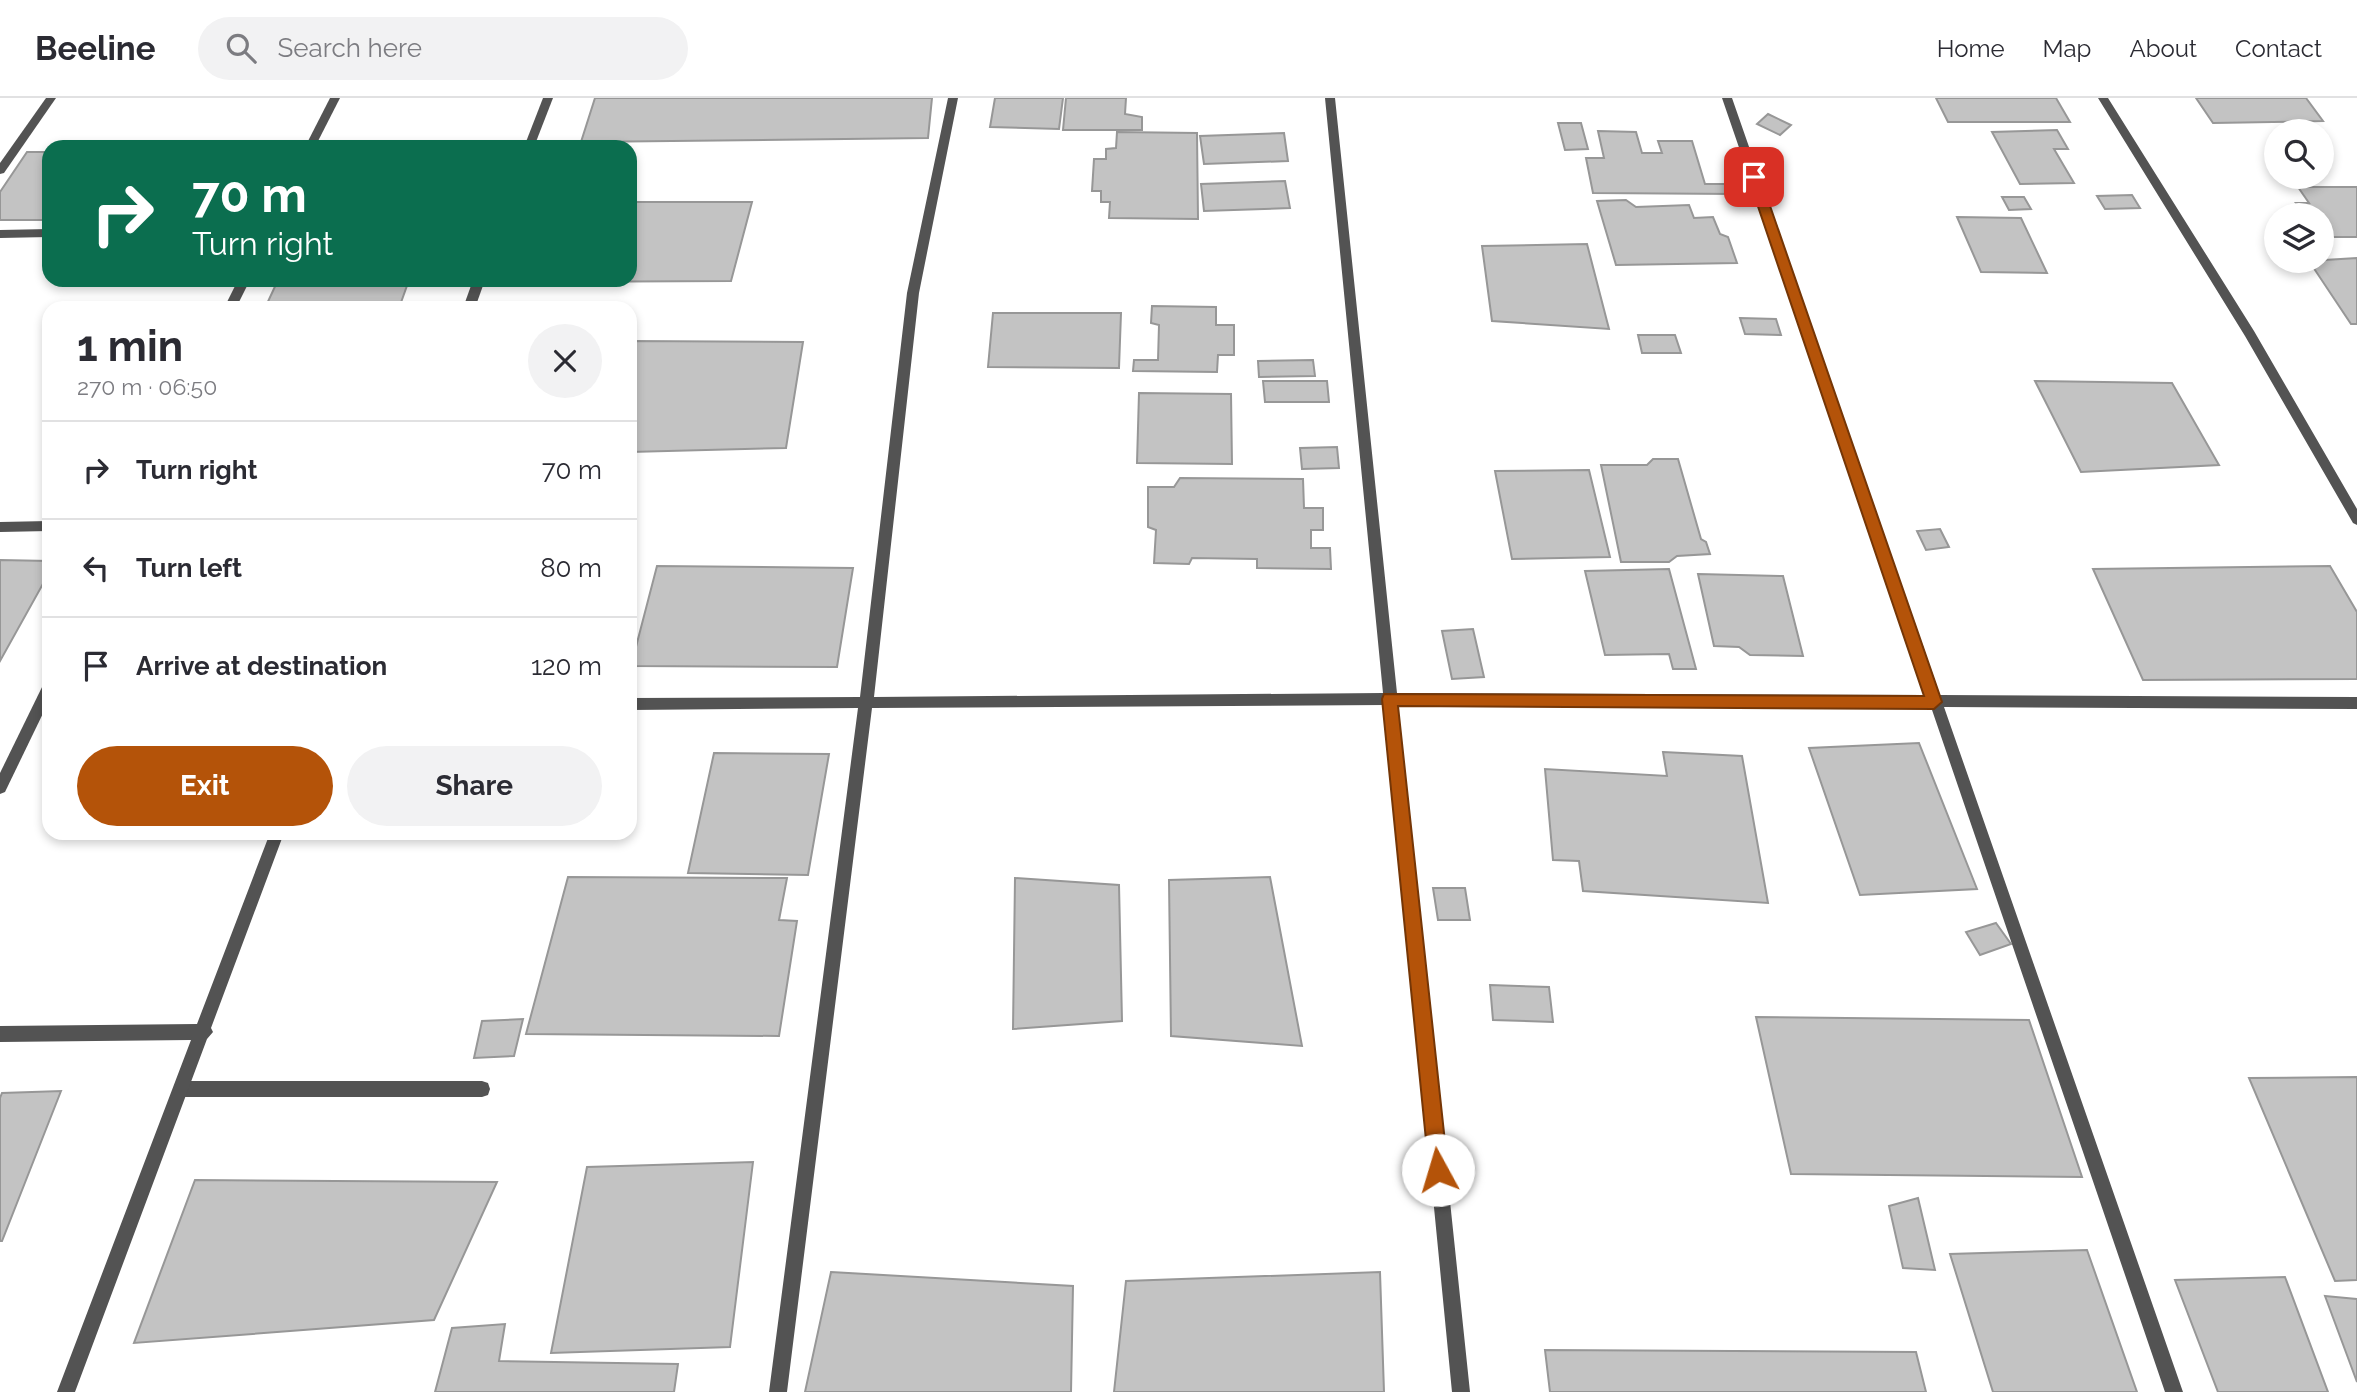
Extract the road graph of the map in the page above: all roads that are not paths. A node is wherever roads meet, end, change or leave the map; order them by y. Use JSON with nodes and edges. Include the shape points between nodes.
{"nodes":[{"id":1,"x":51,"y":98,"type":"edge"},
{"id":2,"x":335,"y":98,"type":"edge"},
{"id":3,"x":548,"y":98,"type":"edge"},
{"id":4,"x":953,"y":98,"type":"edge"},
{"id":5,"x":1330,"y":98,"type":"edge"},
{"id":6,"x":1727,"y":98,"type":"edge"},
{"id":7,"x":2103,"y":98,"type":"edge"},
{"id":8,"x":314,"y":140,"type":"edge"},
{"id":9,"x":532,"y":140,"type":"edge"},
{"id":10,"x":0,"y":171,"type":"edge"},
{"id":11,"x":42,"y":233,"type":"edge"},
{"id":12,"x":0,"y":234,"type":"edge"},
{"id":13,"x":2357,"y":520,"type":"edge"},
{"id":14,"x":42,"y":526,"type":"edge"},
{"id":15,"x":0,"y":527,"type":"edge"},
{"id":16,"x":1390,"y":699,"type":"junction"},
{"id":17,"x":42,"y":701,"type":"edge"},
{"id":18,"x":1934,"y":702,"type":"junction"},
{"id":19,"x":866,"y":703,"type":"junction"},
{"id":20,"x":2357,"y":703,"type":"edge"},
{"id":21,"x":637,"y":704,"type":"edge"},
{"id":22,"x":0,"y":788,"type":"edge"},
{"id":23,"x":275,"y":840,"type":"edge"},
{"id":24,"x":205,"y":1032,"type":"junction"},
{"id":25,"x":0,"y":1034,"type":"edge"},
{"id":26,"x":183,"y":1088,"type":"junction"},
{"id":27,"x":482,"y":1089,"type":"dead end"},
{"id":28,"x":66,"y":1392,"type":"edge"},
{"id":29,"x":778,"y":1392,"type":"edge"},
{"id":30,"x":1461,"y":1392,"type":"edge"},
{"id":31,"x":2174,"y":1392,"type":"edge"}],
"edges":[{"from":1,"to":10,"type":"street"},
{"from":2,"to":8,"type":"street"},
{"from":3,"to":9,"type":"street"},
{"from":4,"to":19,"type":"street","via":[[913,293]]},
{"from":5,"to":16,"type":"street"},
{"from":6,"to":18,"type":"street"},
{"from":7,"to":13,"type":"street","via":[[2250,334]]},
{"from":11,"to":12,"type":"street"},
{"from":14,"to":15,"type":"street"},
{"from":16,"to":18,"type":"street"},
{"from":16,"to":19,"type":"street"},
{"from":16,"to":30,"type":"street"},
{"from":17,"to":22,"type":"street"},
{"from":18,"to":20,"type":"street"},
{"from":18,"to":31,"type":"street"},
{"from":19,"to":21,"type":"street"},
{"from":19,"to":29,"type":"street"},
{"from":23,"to":24,"type":"street"},
{"from":24,"to":25,"type":"street"},
{"from":24,"to":26,"type":"street"},
{"from":26,"to":27,"type":"street"},
{"from":26,"to":28,"type":"street"}]}
